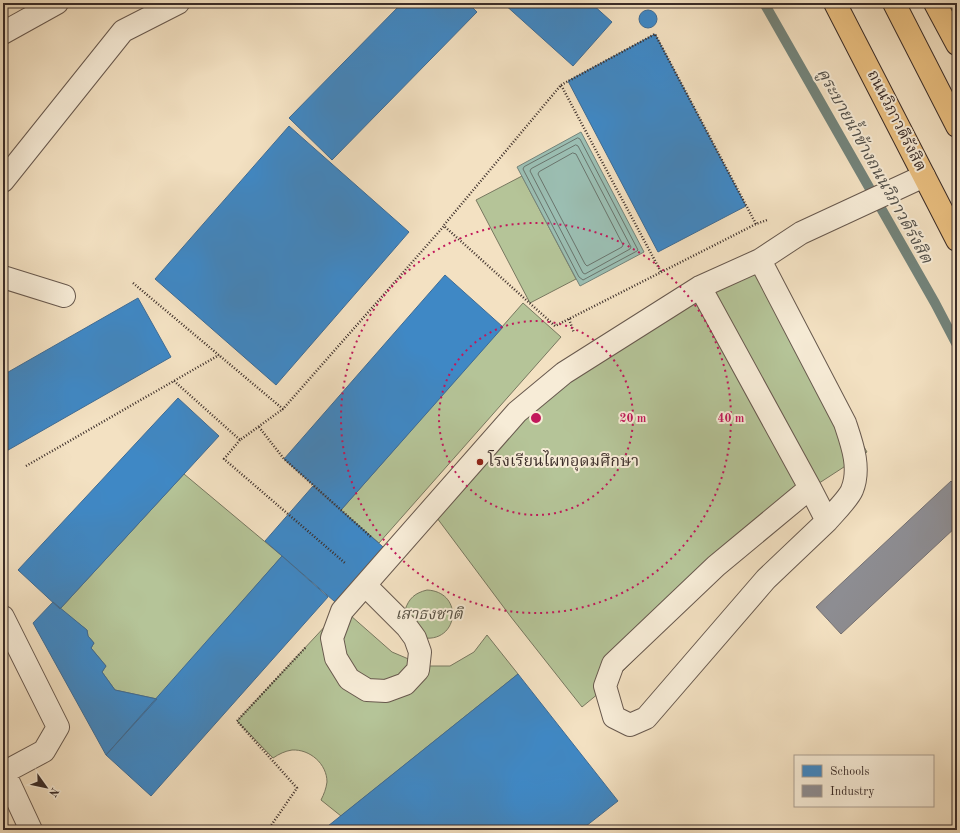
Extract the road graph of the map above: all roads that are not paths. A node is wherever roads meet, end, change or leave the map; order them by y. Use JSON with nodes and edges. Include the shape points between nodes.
{"nodes":[{"id":1,"x":57,"y":3,"type":"edge"},
{"id":2,"x":178,"y":3,"type":"edge"},
{"id":3,"x":835,"y":3,"type":"edge"},
{"id":4,"x":894,"y":3,"type":"edge"},
{"id":5,"x":935,"y":3,"type":"edge"},
{"id":6,"x":3,"y":33,"type":"edge"},
{"id":7,"x":957,"y":44,"type":"edge"},
{"id":8,"x":957,"y":126,"type":"edge"},
{"id":9,"x":924,"y":176,"type":"junction"},
{"id":10,"x":3,"y":181,"type":"edge"},
{"id":11,"x":957,"y":240,"type":"edge"},
{"id":12,"x":760,"y":260,"type":"junction"},
{"id":13,"x":3,"y":277,"type":"edge"},
{"id":14,"x":700,"y":287,"type":"junction"},
{"id":15,"x":64,"y":296,"type":"dead end"},
{"id":16,"x":810,"y":488,"type":"junction"},
{"id":17,"x":827,"y":521,"type":"junction"},
{"id":18,"x":365,"y":585,"type":"junction"},
{"id":19,"x":3,"y":617,"type":"edge"},
{"id":20,"x":4,"y":772,"type":"edge"},
{"id":21,"x":31,"y":830,"type":"edge"}],
"edges":[{"from":1,"to":6,"type":"street"},
{"from":2,"to":10,"type":"street","via":[[123,31]]},
{"from":3,"to":9,"type":"main road","name":"ถนนวิภาวดีรังสิต"},
{"from":4,"to":8,"type":"main road"},
{"from":5,"to":7,"type":"main road"},
{"from":9,"to":11,"type":"main road","name":"ถนนวิภาวดีรังสิต"},
{"from":9,"to":12,"type":"street","via":[[801,233]]},
{"from":12,"to":14,"type":"street"},
{"from":12,"to":17,"type":"street","via":[[845,423],[853,447],[856,473],[852,491]]},
{"from":13,"to":15,"type":"street"},
{"from":14,"to":16,"type":"street"},
{"from":14,"to":18,"type":"street","via":[[564,373],[517,412]]},
{"from":16,"to":17,"type":"street"},
{"from":16,"to":17,"type":"street","via":[[716,566],[613,664],[604,686],[614,717],[630,725],[646,718],[766,579]]},
{"from":18,"to":18,"type":"street","via":[[342,611],[332,638],[336,658],[349,679],[367,690],[386,691],[405,684],[418,670],[420,652],[415,638],[407,627]]},
{"from":19,"to":20,"type":"street","via":[[58,727],[44,752]]},
{"from":20,"to":21,"type":"street"}]}
